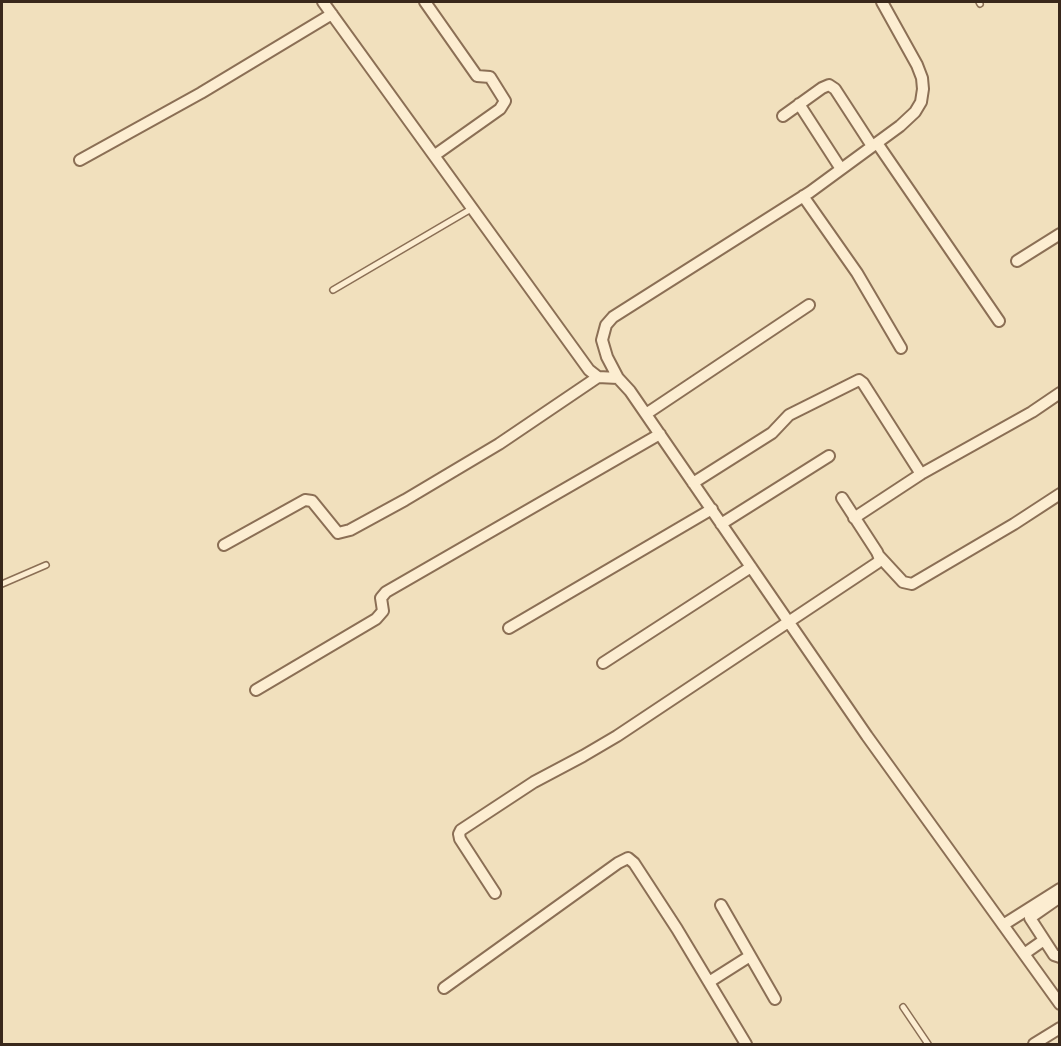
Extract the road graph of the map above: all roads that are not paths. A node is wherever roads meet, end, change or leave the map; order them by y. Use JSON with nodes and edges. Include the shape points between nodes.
{"nodes":[{"id":1,"x":425,"y":2,"type":"edge"},
{"id":2,"x":882,"y":2,"type":"edge"},
{"id":3,"x":329,"y":6,"type":"edge"},
{"id":4,"x":799,"y":104,"type":"junction"},
{"id":5,"x":783,"y":116,"type":"dead end"},
{"id":6,"x":875,"y":144,"type":"junction"},
{"id":7,"x":435,"y":155,"type":"junction"},
{"id":8,"x":80,"y":160,"type":"dead end"},
{"id":9,"x":841,"y":169,"type":"junction"},
{"id":10,"x":803,"y":196,"type":"junction"},
{"id":11,"x":473,"y":208,"type":"junction"},
{"id":12,"x":1059,"y":234,"type":"edge"},
{"id":13,"x":1017,"y":261,"type":"dead end"},
{"id":14,"x":333,"y":290,"type":"dead end"},
{"id":15,"x":809,"y":305,"type":"dead end"},
{"id":16,"x":999,"y":321,"type":"dead end"},
{"id":17,"x":902,"y":348,"type":"dead end"},
{"id":18,"x":598,"y":377,"type":"junction"},
{"id":19,"x":618,"y":378,"type":"junction"},
{"id":20,"x":1059,"y":393,"type":"edge"},
{"id":21,"x":646,"y":414,"type":"junction"},
{"id":22,"x":660,"y":434,"type":"junction"},
{"id":23,"x":829,"y":456,"type":"dead end"},
{"id":24,"x":921,"y":474,"type":"junction"},
{"id":25,"x":693,"y":483,"type":"junction"},
{"id":26,"x":1059,"y":494,"type":"edge"},
{"id":27,"x":842,"y":498,"type":"dead end"},
{"id":28,"x":712,"y":509,"type":"junction"},
{"id":29,"x":855,"y":518,"type":"junction"},
{"id":30,"x":722,"y":524,"type":"junction"},
{"id":31,"x":224,"y":545,"type":"dead end"},
{"id":32,"x":879,"y":556,"type":"junction"},
{"id":33,"x":45,"y":565,"type":"dead end"},
{"id":34,"x":751,"y":567,"type":"junction"},
{"id":35,"x":2,"y":584,"type":"edge"},
{"id":36,"x":789,"y":623,"type":"junction"},
{"id":37,"x":509,"y":628,"type":"dead end"},
{"id":38,"x":603,"y":663,"type":"dead end"},
{"id":39,"x":256,"y":690,"type":"dead end"},
{"id":40,"x":1059,"y":889,"type":"edge"},
{"id":41,"x":495,"y":893,"type":"dead end"},
{"id":42,"x":1059,"y":897,"type":"edge"},
{"id":43,"x":721,"y":905,"type":"dead end"},
{"id":44,"x":1003,"y":925,"type":"junction"},
{"id":45,"x":1044,"y":940,"type":"junction"},
{"id":46,"x":1023,"y":954,"type":"junction"},
{"id":47,"x":750,"y":956,"type":"junction"},
{"id":48,"x":1059,"y":957,"type":"edge"},
{"id":49,"x":709,"y":982,"type":"junction"},
{"id":50,"x":444,"y":988,"type":"dead end"},
{"id":51,"x":775,"y":999,"type":"dead end"},
{"id":52,"x":1059,"y":1004,"type":"edge"},
{"id":53,"x":903,"y":1007,"type":"dead end"},
{"id":54,"x":1059,"y":1028,"type":"edge"},
{"id":55,"x":746,"y":1044,"type":"edge"},
{"id":56,"x":928,"y":1044,"type":"edge"},
{"id":57,"x":1034,"y":1044,"type":"edge"}],
"edges":[{"from":1,"to":7,"type":"street","via":[[477,75],[490,77],[505,102]]},
{"from":2,"to":6,"type":"street","via":[[917,65],[923,89],[915,112]]},
{"from":3,"to":7,"type":"street"},
{"from":3,"to":8,"type":"street","via":[[201,93]]},
{"from":4,"to":5,"type":"street"},
{"from":4,"to":6,"type":"street","via":[[825,85],[832,86]]},
{"from":4,"to":9,"type":"street"},
{"from":6,"to":9,"type":"street"},
{"from":6,"to":16,"type":"street"},
{"from":7,"to":11,"type":"street"},
{"from":9,"to":10,"type":"street"},
{"from":10,"to":17,"type":"street"},
{"from":10,"to":19,"type":"street","via":[[613,317],[602,340]]},
{"from":11,"to":14,"type":"lane"},
{"from":11,"to":18,"type":"street","via":[[589,370]]},
{"from":12,"to":13,"type":"street"},
{"from":15,"to":21,"type":"street"},
{"from":18,"to":19,"type":"street"},
{"from":18,"to":31,"type":"street","via":[[499,444],[350,530],[338,532],[312,501],[305,500]]},
{"from":19,"to":21,"type":"street"},
{"from":20,"to":24,"type":"street"},
{"from":21,"to":22,"type":"street"},
{"from":22,"to":25,"type":"street"},
{"from":22,"to":39,"type":"street","via":[[386,592],[381,598],[383,611],[376,619]]},
{"from":23,"to":30,"type":"street"},
{"from":24,"to":25,"type":"street","via":[[859,380],[789,415],[772,433]]},
{"from":24,"to":29,"type":"street"},
{"from":25,"to":28,"type":"street"},
{"from":26,"to":32,"type":"street","via":[[912,584],[906,584]]},
{"from":27,"to":29,"type":"street"},
{"from":28,"to":30,"type":"street"},
{"from":28,"to":37,"type":"street"},
{"from":29,"to":32,"type":"street"},
{"from":30,"to":34,"type":"street"},
{"from":32,"to":36,"type":"street","via":[[874,566]]},
{"from":33,"to":35,"type":"lane"},
{"from":34,"to":36,"type":"street"},
{"from":34,"to":38,"type":"street"},
{"from":36,"to":41,"type":"street","via":[[617,736],[534,782],[459,832]]},
{"from":36,"to":44,"type":"street"},
{"from":40,"to":44,"type":"street"},
{"from":42,"to":45,"type":"street","via":[[1030,918]]},
{"from":43,"to":47,"type":"street"},
{"from":44,"to":46,"type":"street"},
{"from":45,"to":46,"type":"street"},
{"from":45,"to":48,"type":"street","via":[[1054,956]]},
{"from":46,"to":52,"type":"street"},
{"from":47,"to":49,"type":"street"},
{"from":47,"to":51,"type":"street"},
{"from":49,"to":50,"type":"street","via":[[628,858]]},
{"from":49,"to":55,"type":"street"},
{"from":53,"to":56,"type":"lane"},
{"from":54,"to":57,"type":"street"}]}
